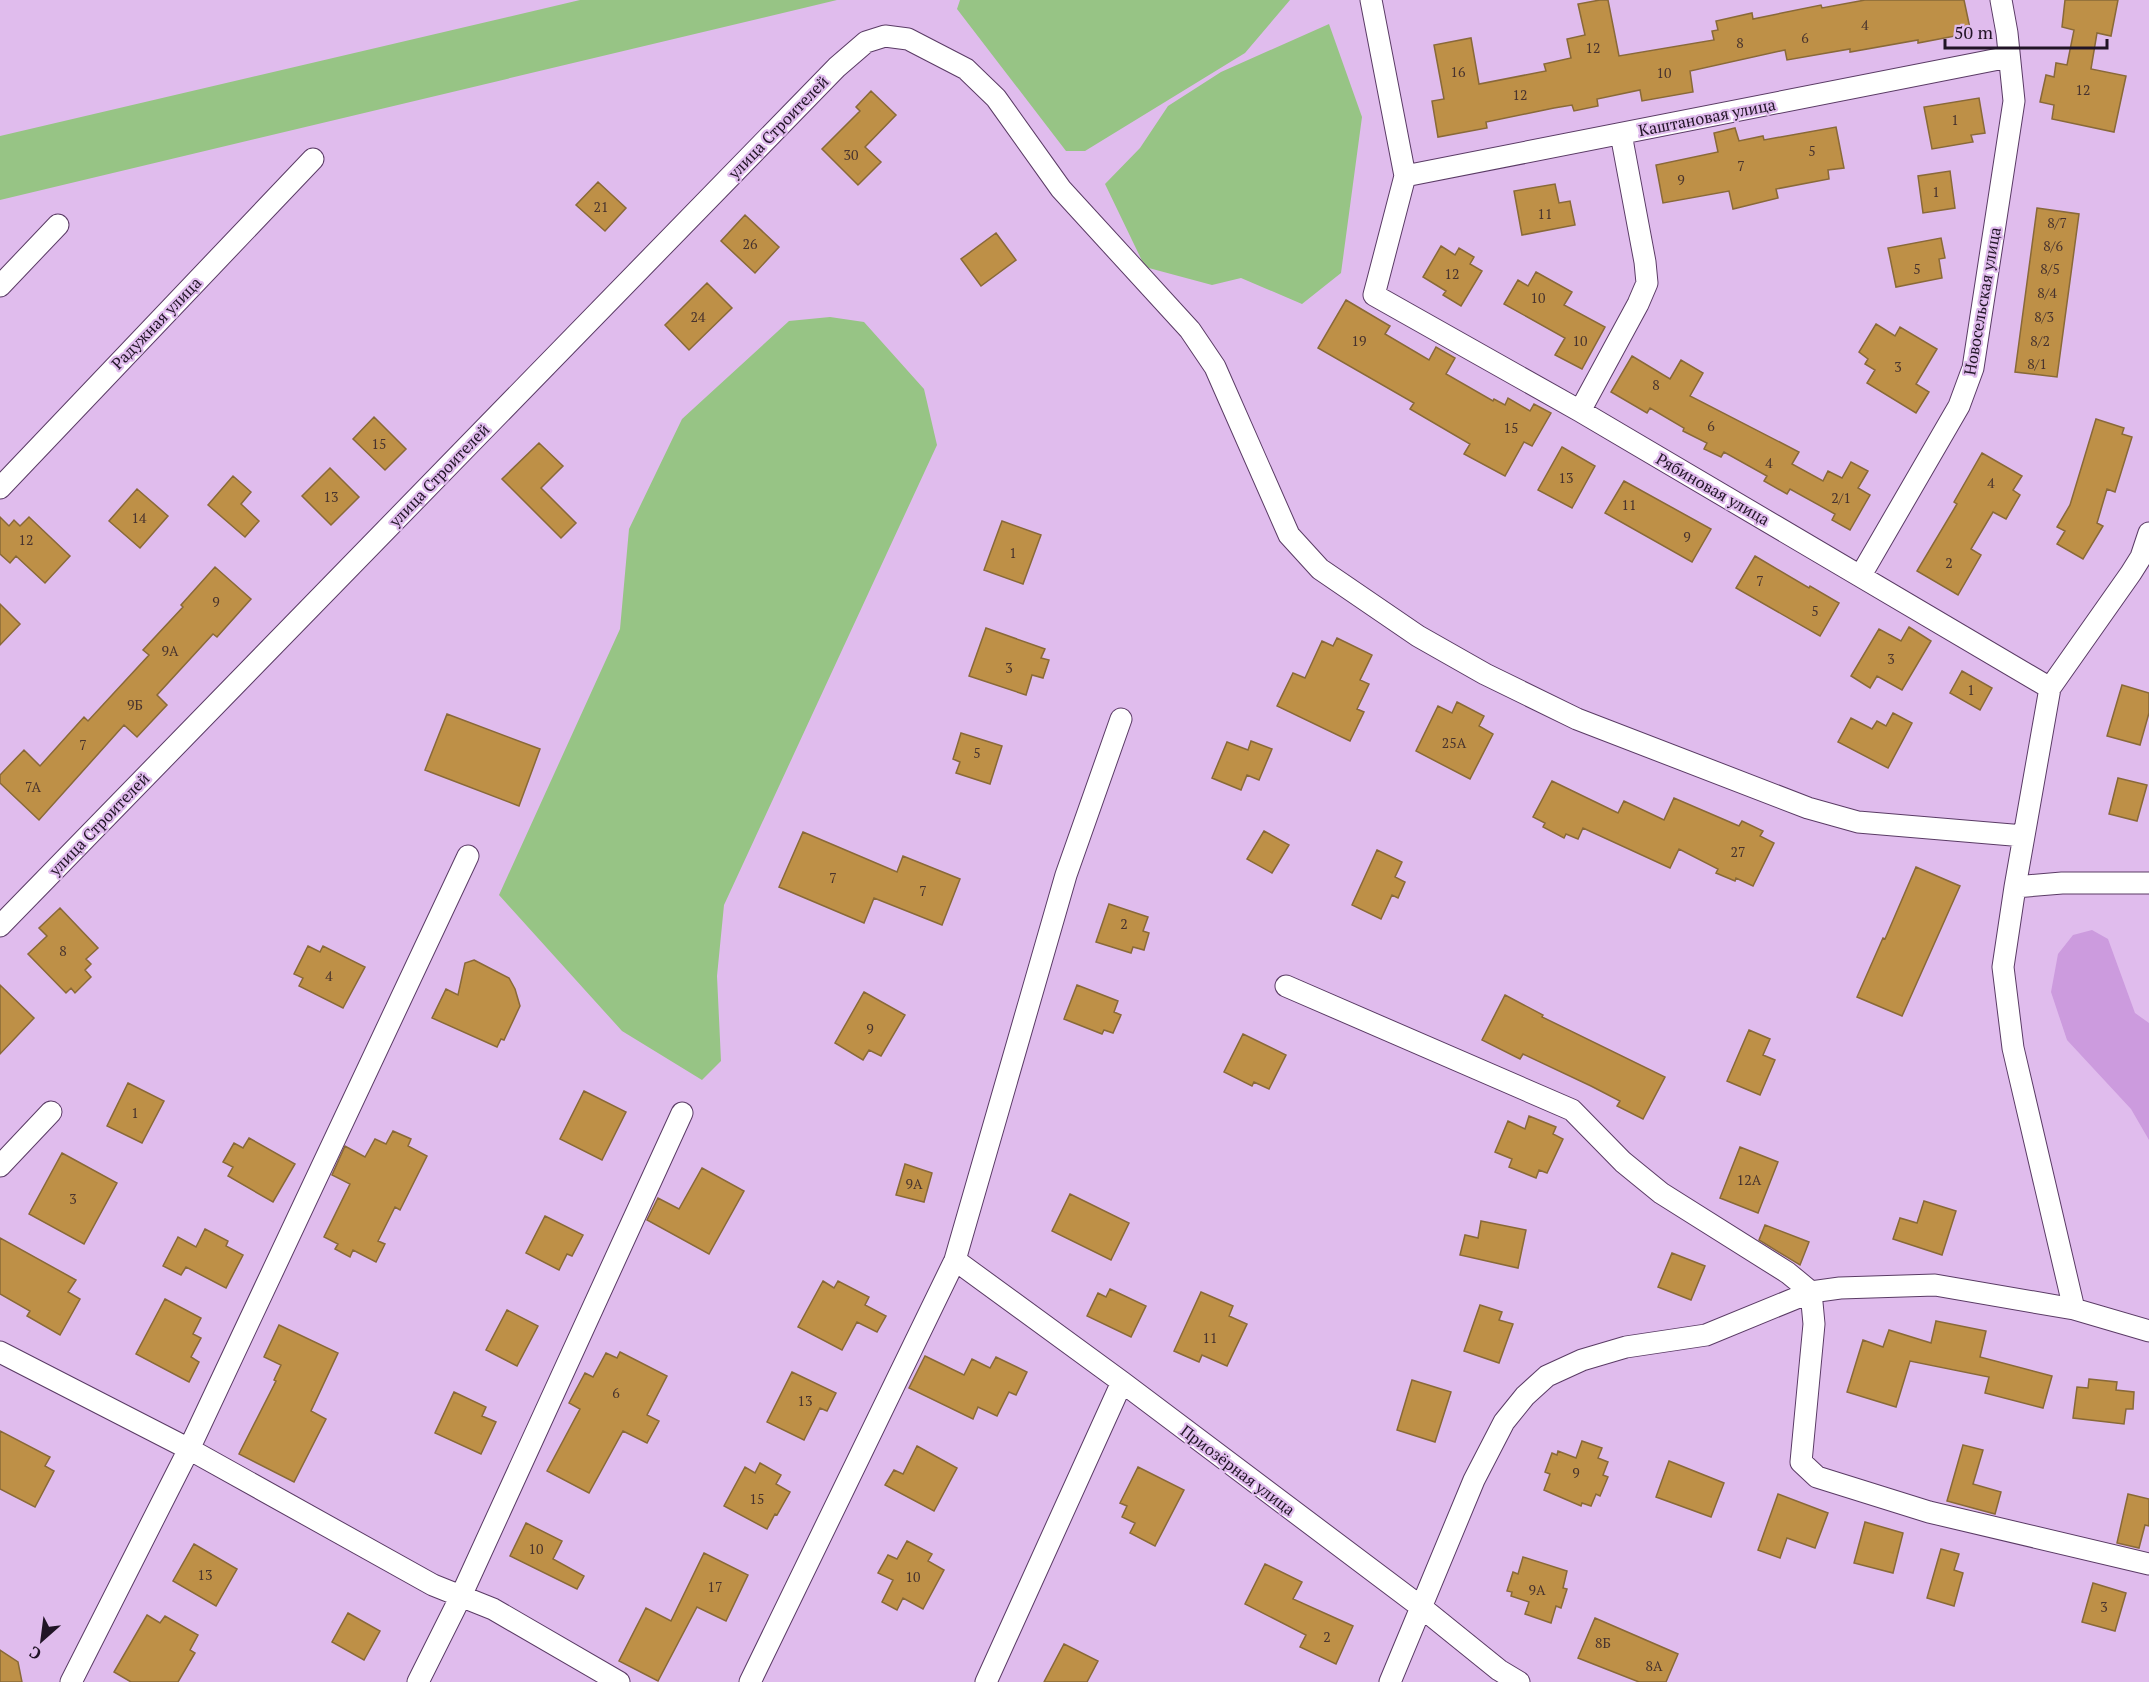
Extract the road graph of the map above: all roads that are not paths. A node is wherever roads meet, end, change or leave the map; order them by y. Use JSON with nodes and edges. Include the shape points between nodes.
{"nodes":[{"id":1,"x":1371,"y":0,"type":"edge"},
{"id":2,"x":2001,"y":0,"type":"edge"},
{"id":3,"x":2009,"y":57,"type":"junction"},
{"id":4,"x":1621,"y":134,"type":"junction"},
{"id":5,"x":313,"y":159,"type":"dead end"},
{"id":6,"x":1406,"y":176,"type":"junction"},
{"id":7,"x":58,"y":225,"type":"dead end"},
{"id":8,"x":0,"y":286,"type":"edge"},
{"id":9,"x":1580,"y":411,"type":"junction"},
{"id":10,"x":0,"y":488,"type":"edge"},
{"id":11,"x":2149,"y":533,"type":"edge"},
{"id":12,"x":1861,"y":575,"type":"junction"},
{"id":13,"x":2050,"y":688,"type":"junction"},
{"id":14,"x":1121,"y":718,"type":"dead end"},
{"id":15,"x":2024,"y":836,"type":"junction"},
{"id":16,"x":468,"y":856,"type":"dead end"},
{"id":17,"x":2149,"y":883,"type":"edge"},
{"id":18,"x":2015,"y":887,"type":"junction"},
{"id":19,"x":0,"y":926,"type":"edge"},
{"id":20,"x":1286,"y":986,"type":"dead end"},
{"id":21,"x":51,"y":1112,"type":"dead end"},
{"id":22,"x":682,"y":1113,"type":"dead end"},
{"id":23,"x":0,"y":1166,"type":"edge"},
{"id":24,"x":955,"y":1260,"type":"junction"},
{"id":25,"x":1811,"y":1292,"type":"junction"},
{"id":26,"x":2074,"y":1309,"type":"junction"},
{"id":27,"x":2149,"y":1331,"type":"edge"},
{"id":28,"x":0,"y":1352,"type":"edge"},
{"id":29,"x":1122,"y":1382,"type":"junction"},
{"id":30,"x":189,"y":1449,"type":"junction"},
{"id":31,"x":2149,"y":1564,"type":"edge"},
{"id":32,"x":461,"y":1596,"type":"junction"},
{"id":33,"x":1421,"y":1607,"type":"junction"},
{"id":34,"x":71,"y":1682,"type":"edge"},
{"id":35,"x":418,"y":1682,"type":"edge"},
{"id":36,"x":619,"y":1682,"type":"edge"},
{"id":37,"x":750,"y":1682,"type":"edge"},
{"id":38,"x":986,"y":1682,"type":"edge"},
{"id":39,"x":1390,"y":1682,"type":"edge"},
{"id":40,"x":1519,"y":1682,"type":"edge"}],
"edges":[{"from":1,"to":6,"type":"street"},
{"from":2,"to":3,"type":"street","name":"Новосельская улица"},
{"from":3,"to":4,"type":"street","name":"Каштановая улица"},
{"from":3,"to":12,"type":"street","name":"Новосельская улица","via":[[2014,101],[1973,368],[1959,406]]},
{"from":4,"to":6,"type":"street","name":"Каштановая улица"},
{"from":4,"to":9,"type":"street","via":[[1647,283]]},
{"from":5,"to":10,"type":"street","name":"Радужная улица"},
{"from":6,"to":9,"type":"street","name":"Рябиновая улица","via":[[1374,295]]},
{"from":7,"to":8,"type":"street"},
{"from":9,"to":12,"type":"street","name":"Рябиновая улица"},
{"from":11,"to":13,"type":"street","via":[[2131,573]]},
{"from":12,"to":13,"type":"street","name":"Рябиновая улица"},
{"from":13,"to":15,"type":"street"},
{"from":14,"to":24,"type":"street","via":[[1066,876]]},
{"from":15,"to":18,"type":"street"},
{"from":15,"to":19,"type":"street","name":"улица Строителей","via":[[1858,822],[1808,808],[1567,714],[1485,674],[1320,569],[1289,535],[1215,367],[1190,330],[1061,189],[996,98],[966,69],[908,39],[885,36],[866,42],[837,67]]},
{"from":16,"to":30,"type":"street"},
{"from":17,"to":18,"type":"street"},
{"from":18,"to":26,"type":"street","via":[[2003,967],[2013,1048]]},
{"from":20,"to":25,"type":"street","via":[[1572,1110],[1623,1162],[1661,1193],[1788,1273]]},
{"from":21,"to":23,"type":"street"},
{"from":22,"to":32,"type":"street"},
{"from":24,"to":29,"type":"street","name":"Приозёрная улица"},
{"from":24,"to":37,"type":"street"},
{"from":25,"to":26,"type":"street","via":[[1935,1285]]},
{"from":25,"to":31,"type":"street","via":[[1814,1324],[1801,1462],[1817,1477],[1929,1512]]},
{"from":25,"to":33,"type":"street","via":[[1706,1335],[1626,1347],[1547,1376],[1504,1422],[1474,1480]]},
{"from":26,"to":27,"type":"street"},
{"from":28,"to":30,"type":"street"},
{"from":29,"to":33,"type":"street","name":"Приозёрная улица"},
{"from":29,"to":38,"type":"street"},
{"from":30,"to":32,"type":"street","via":[[433,1585]]},
{"from":30,"to":34,"type":"street"},
{"from":32,"to":35,"type":"street"},
{"from":32,"to":36,"type":"street","via":[[493,1609]]},
{"from":33,"to":39,"type":"street"},
{"from":33,"to":40,"type":"street","name":"Приозёрная улица"}]}
